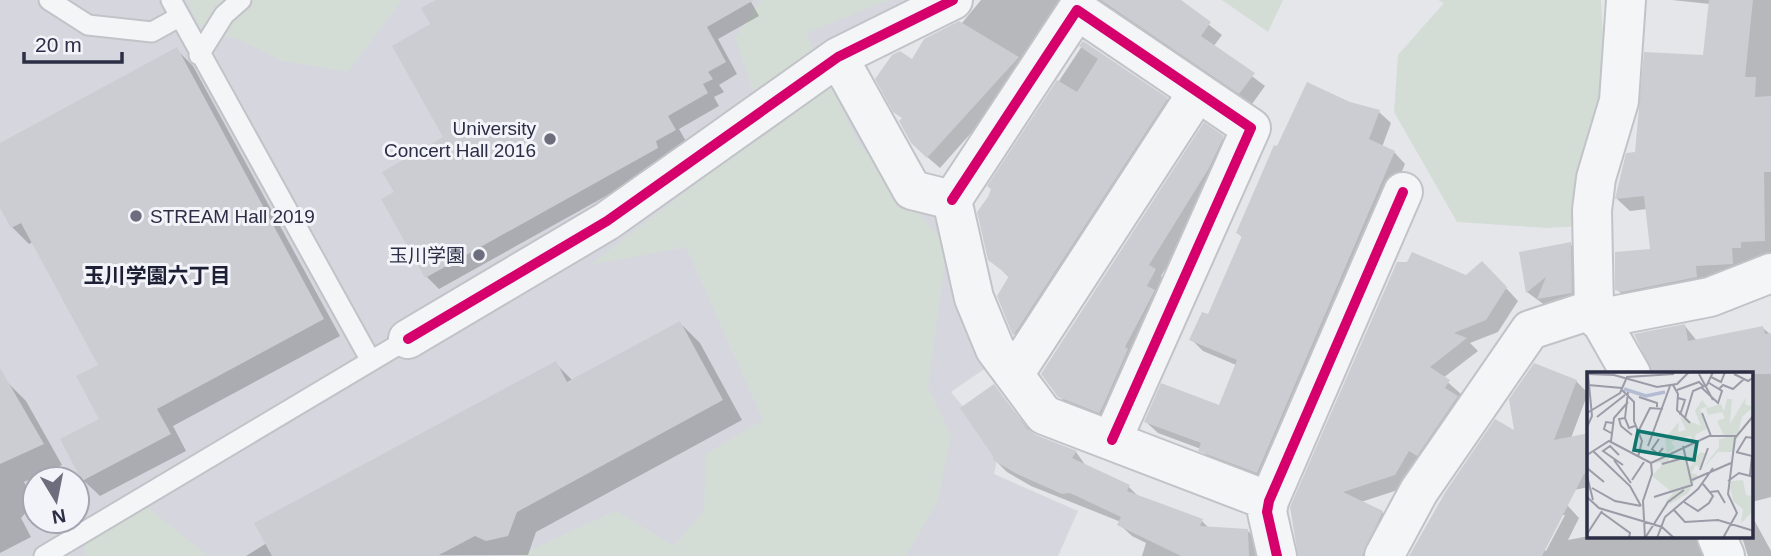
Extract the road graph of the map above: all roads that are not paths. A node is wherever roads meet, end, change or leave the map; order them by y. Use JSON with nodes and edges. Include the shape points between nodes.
{"nodes":[{"id":1,"x":49,"y":0,"type":"edge"},
{"id":2,"x":241,"y":0,"type":"edge"},
{"id":3,"x":953,"y":0,"type":"edge"},
{"id":4,"x":1626,"y":0,"type":"edge"},
{"id":5,"x":175,"y":9,"type":"edge"},
{"id":6,"x":199,"y":55,"type":"junction"},
{"id":7,"x":838,"y":57,"type":"junction"},
{"id":8,"x":1197,"y":93,"type":"junction"},
{"id":9,"x":1403,"y":192,"type":"dead end"},
{"id":10,"x":952,"y":200,"type":"junction"},
{"id":11,"x":1771,"y":273,"type":"edge"},
{"id":12,"x":1596,"y":314,"type":"junction"},
{"id":13,"x":408,"y":340,"type":"joint"},
{"id":14,"x":371,"y":361,"type":"junction"},
{"id":15,"x":1630,"y":372,"type":"edge"},
{"id":16,"x":1015,"y":373,"type":"junction"},
{"id":17,"x":1112,"y":440,"type":"junction"},
{"id":18,"x":1269,"y":501,"type":"junction"},
{"id":19,"x":1717,"y":538,"type":"edge"},
{"id":20,"x":44,"y":556,"type":"edge"},
{"id":21,"x":1278,"y":556,"type":"edge"},
{"id":22,"x":1384,"y":556,"type":"edge"},
{"id":23,"x":1725,"y":556,"type":"edge"}],
"edges":[{"from":1,"to":5,"type":"lane","via":[[89,25],[152,32]]},
{"from":2,"to":6,"type":"lane","via":[[224,15]]},
{"from":3,"to":7,"type":"street"},
{"from":4,"to":12,"type":"street","via":[[1619,101],[1596,178],[1592,210]]},
{"from":5,"to":6,"type":"lane"},
{"from":6,"to":14,"type":"lane"},
{"from":7,"to":10,"type":"street","via":[[912,190]]},
{"from":7,"to":13,"type":"street","via":[[607,221]]},
{"from":8,"to":10,"type":"street","via":[[1077,10]]},
{"from":8,"to":16,"type":"street"},
{"from":8,"to":17,"type":"street","via":[[1251,128]]},
{"from":9,"to":18,"type":"street"},
{"from":10,"to":16,"type":"street","via":[[974,298],[995,349]]},
{"from":11,"to":12,"type":"street","via":[[1710,297]]},
{"from":12,"to":15,"type":"street"},
{"from":12,"to":22,"type":"street","via":[[1530,330],[1427,480]]},
{"from":13,"to":14,"type":"lane"},
{"from":14,"to":20,"type":"lane"},
{"from":16,"to":17,"type":"street","via":[[1044,415]]},
{"from":17,"to":18,"type":"street"},
{"from":18,"to":21,"type":"street","via":[[1266,512]]},
{"from":19,"to":23,"type":"street"}]}
